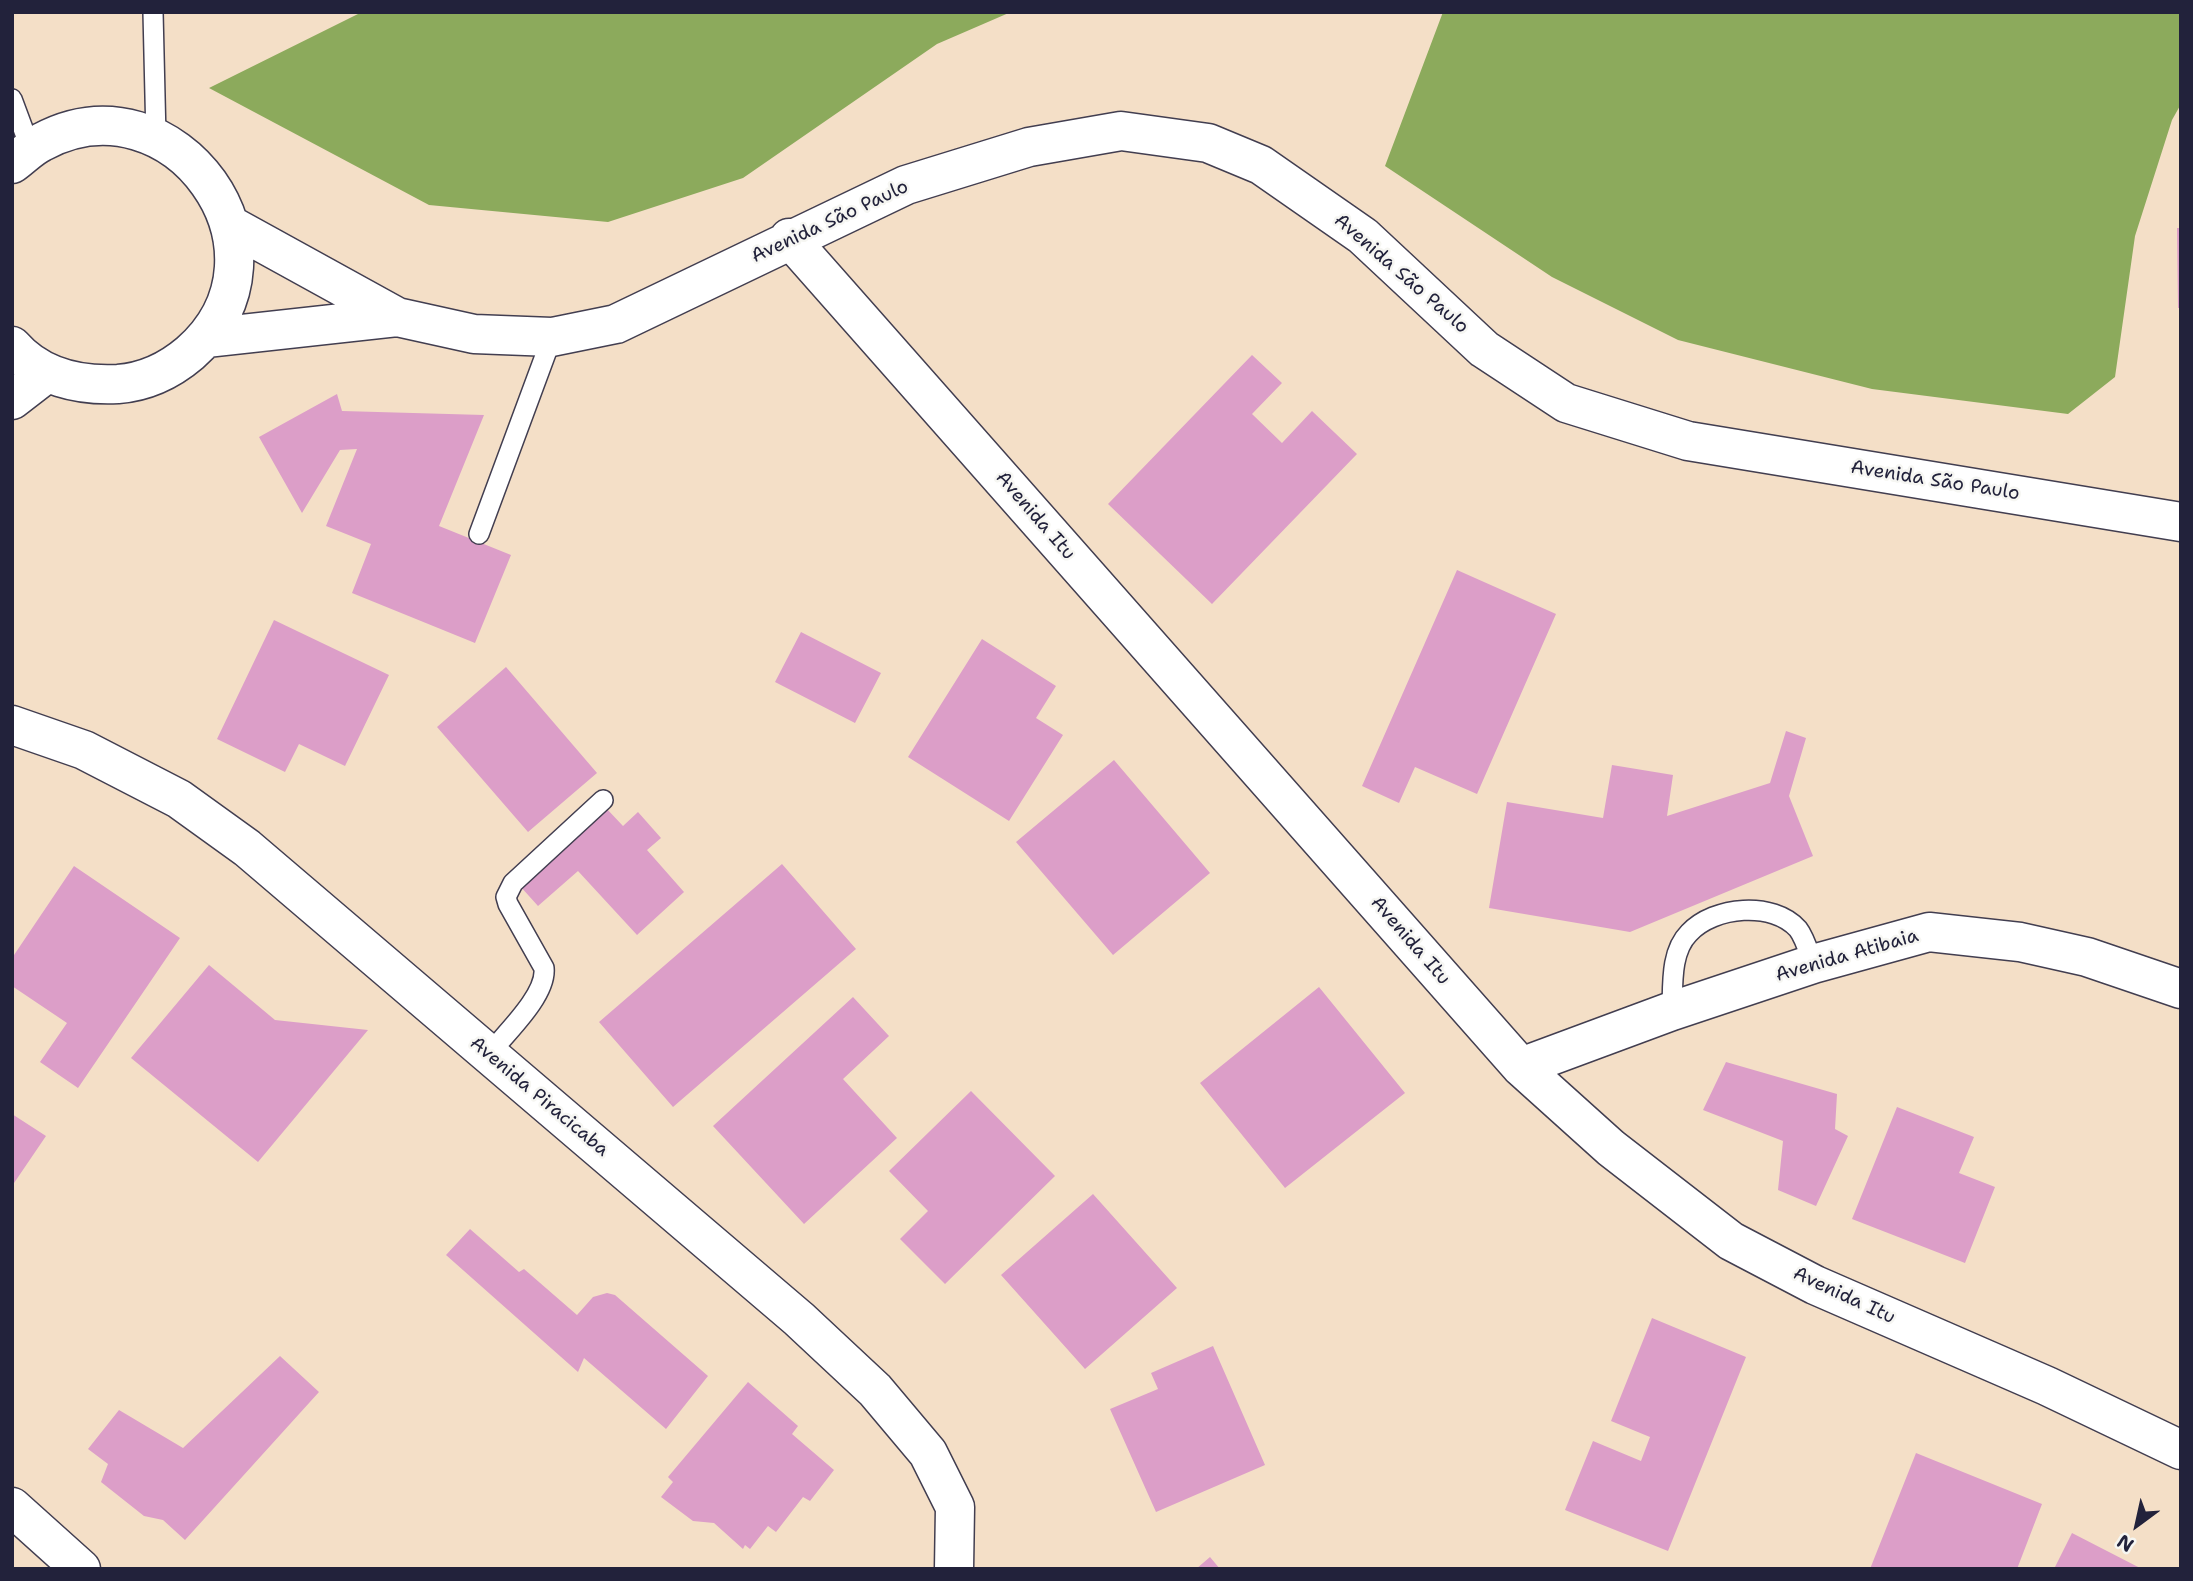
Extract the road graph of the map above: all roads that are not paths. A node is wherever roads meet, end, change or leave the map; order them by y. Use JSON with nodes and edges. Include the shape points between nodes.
{"nodes":[{"id":1,"x":153,"y":12,"type":"edge"},
{"id":2,"x":12,"y":99,"type":"edge"},
{"id":3,"x":156,"y":138,"type":"junction"},
{"id":4,"x":22,"y":157,"type":"edge"},
{"id":5,"x":230,"y":225,"type":"junction"},
{"id":6,"x":789,"y":238,"type":"junction"},
{"id":7,"x":397,"y":317,"type":"junction"},
{"id":8,"x":552,"y":337,"type":"junction"},
{"id":9,"x":206,"y":338,"type":"junction"},
{"id":10,"x":12,"y":346,"type":"edge"},
{"id":11,"x":47,"y":373,"type":"junction"},
{"id":12,"x":12,"y":400,"type":"edge"},
{"id":13,"x":2181,"y":522,"type":"edge"},
{"id":14,"x":479,"y":534,"type":"dead end"},
{"id":15,"x":12,"y":725,"type":"edge"},
{"id":16,"x":603,"y":800,"type":"dead end"},
{"id":17,"x":1813,"y":964,"type":"junction"},
{"id":18,"x":2181,"y":989,"type":"edge"},
{"id":19,"x":1672,"y":1011,"type":"junction"},
{"id":20,"x":489,"y":1054,"type":"junction"},
{"id":21,"x":1521,"y":1067,"type":"junction"},
{"id":22,"x":2181,"y":1450,"type":"edge"},
{"id":23,"x":12,"y":1507,"type":"edge"},
{"id":24,"x":81,"y":1569,"type":"edge"},
{"id":25,"x":954,"y":1569,"type":"edge"}],
"edges":[{"from":1,"to":3,"type":"lane"},
{"from":2,"to":4,"type":"lane"},
{"from":3,"to":4,"type":"street","via":[[118,127],[79,129],[42,142]]},
{"from":3,"to":5,"type":"street","via":[[189,159],[215,188]]},
{"from":5,"to":7,"type":"street","name":"Avenida São Paulo"},
{"from":5,"to":9,"type":"street","via":[[234,264],[226,303]]},
{"from":6,"to":8,"type":"street","name":"Avenida São Paulo","via":[[616,324]]},
{"from":6,"to":13,"type":"street","name":"Avenida São Paulo","via":[[906,185],[1029,147],[1121,131],[1208,143],[1261,165],[1318,203],[1372,244],[1484,349],[1566,402],[1688,441]]},
{"from":6,"to":21,"type":"street","name":"Avenida Itu"},
{"from":7,"to":8,"type":"street","name":"Avenida São Paulo","via":[[474,334]]},
{"from":7,"to":9,"type":"street","name":"Avenida São Paulo"},
{"from":8,"to":14,"type":"lane"},
{"from":9,"to":11,"type":"street","via":[[173,367],[133,383],[89,385]]},
{"from":10,"to":11,"type":"street"},
{"from":11,"to":12,"type":"street"},
{"from":15,"to":20,"type":"street","name":"Avenida Piracicaba","via":[[84,750],[179,799],[247,848]]},
{"from":16,"to":20,"type":"lane","via":[[508,891],[508,904],[545,976],[540,990]]},
{"from":17,"to":18,"type":"street","name":"Avenida Atibaia","via":[[1929,932],[2020,942],[2087,957]]},
{"from":17,"to":19,"type":"street","name":"Avenida Atibaia"},
{"from":17,"to":19,"type":"lane","via":[[1799,931],[1785,918],[1758,910],[1729,912],[1688,933],[1677,955]]},
{"from":19,"to":21,"type":"street","name":"Avenida Atibaia"},
{"from":20,"to":25,"type":"street","name":"Avenida Piracicaba","via":[[799,1319],[875,1390],[928,1453],[955,1507]]},
{"from":21,"to":22,"type":"street","name":"Avenida Itu","via":[[1611,1148],[1731,1241],[1815,1285]]},
{"from":23,"to":24,"type":"street"}]}
